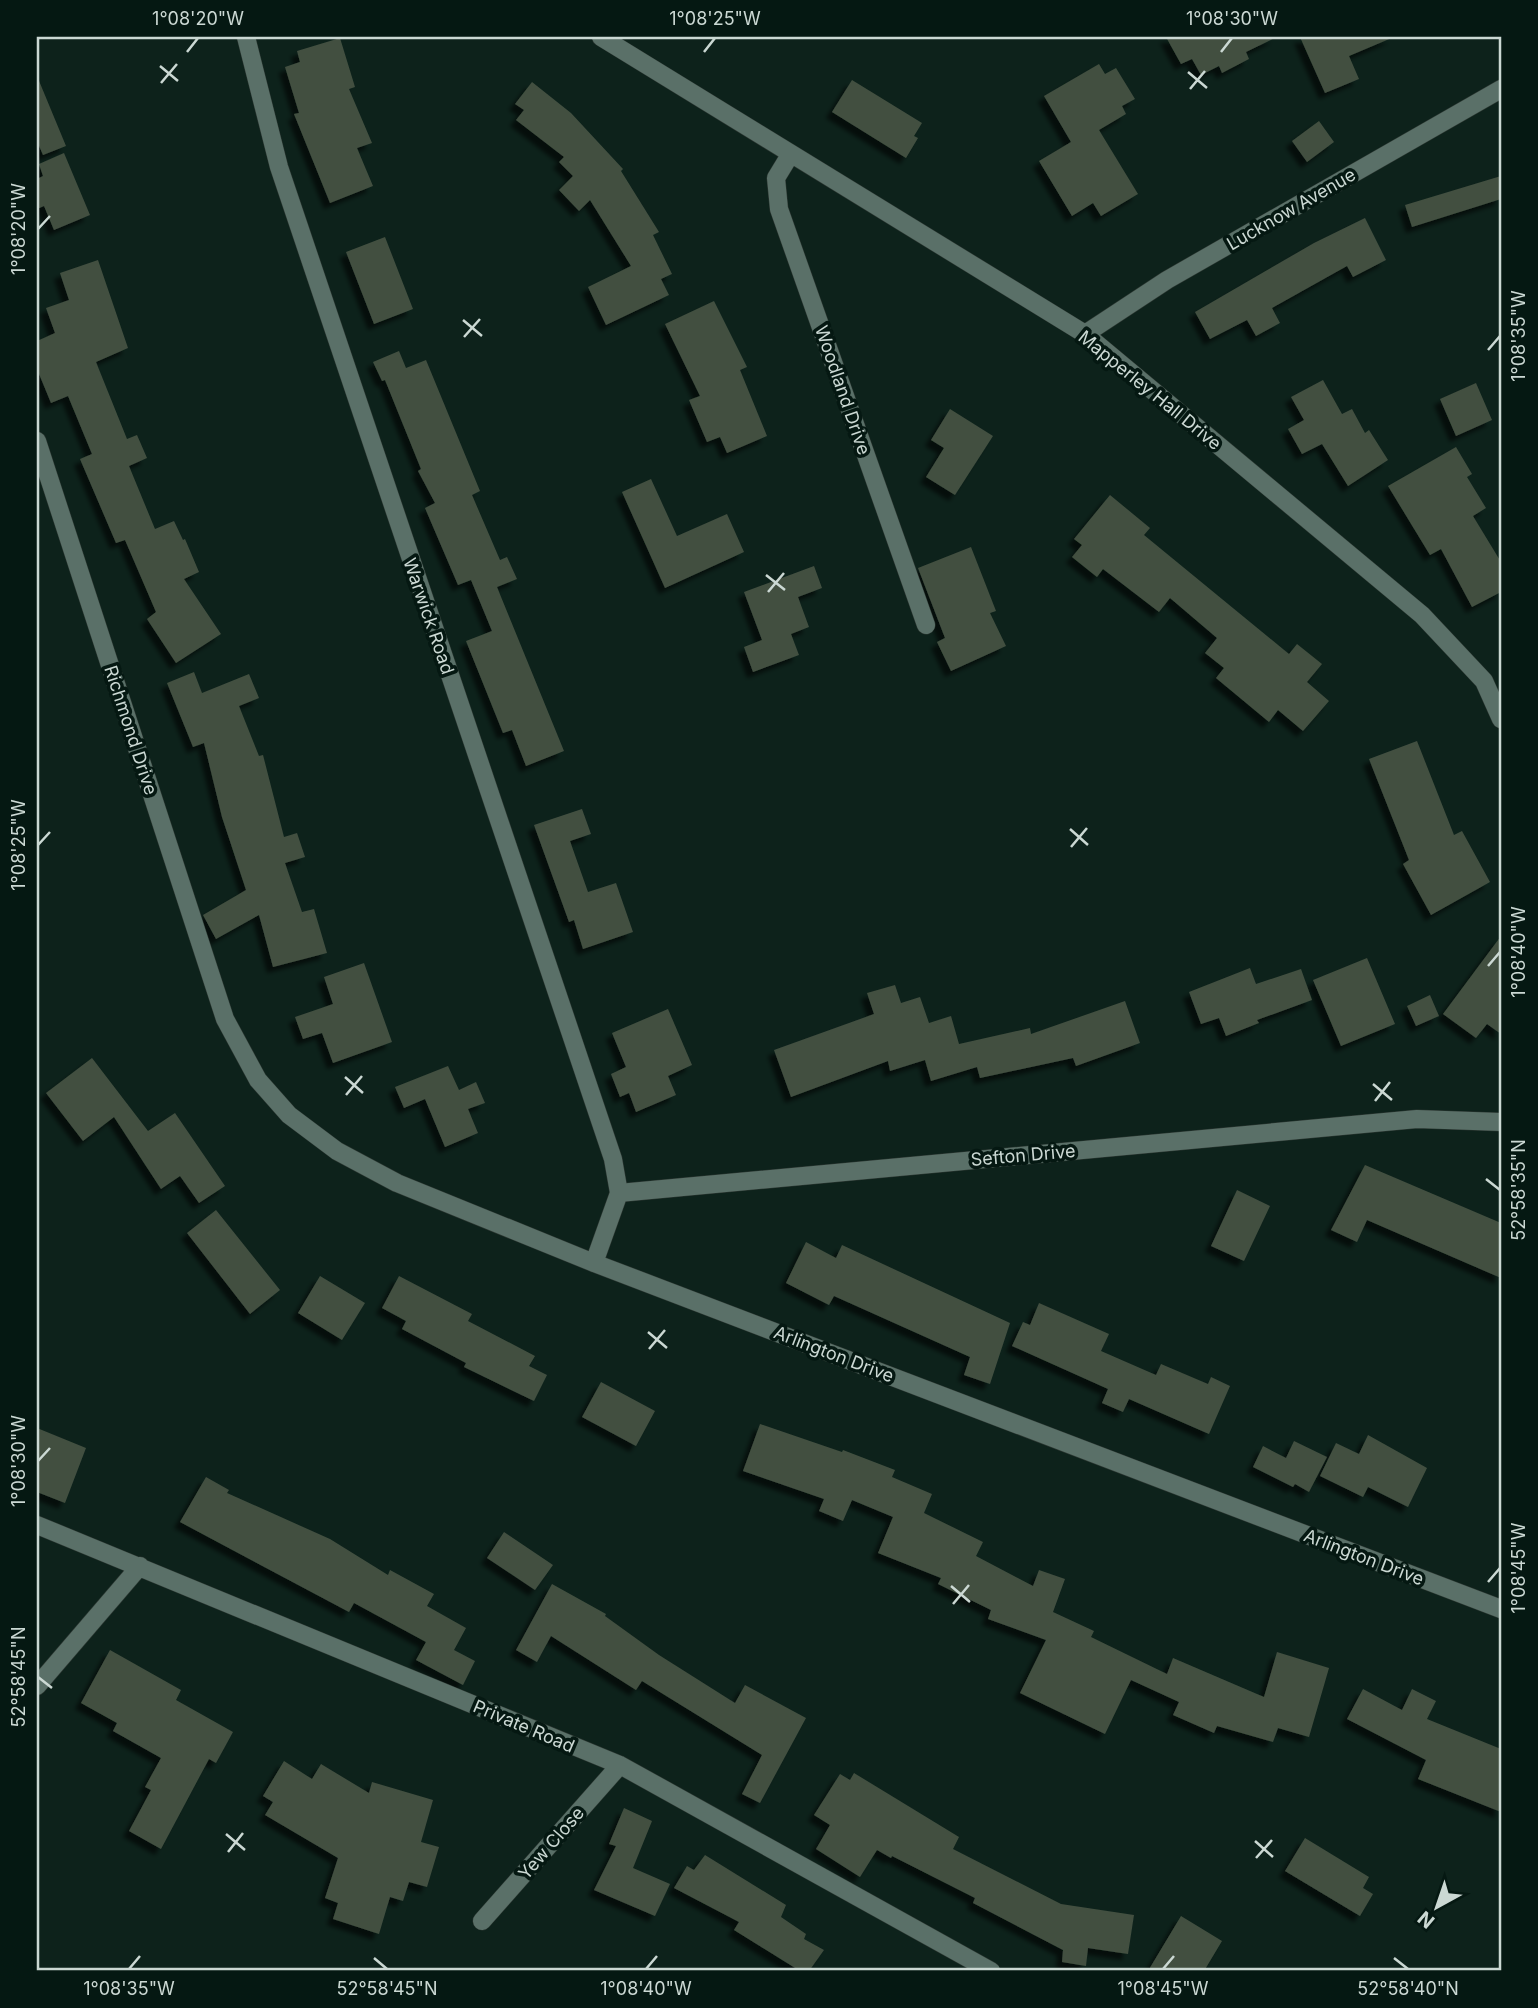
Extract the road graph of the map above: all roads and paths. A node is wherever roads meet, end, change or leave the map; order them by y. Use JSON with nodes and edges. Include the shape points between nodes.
{"nodes":[{"id":1,"x":246,"y":37,"type":"edge"},
{"id":2,"x":601,"y":37,"type":"edge"},
{"id":3,"x":1501,"y":89,"type":"edge"},
{"id":4,"x":790,"y":155,"type":"junction"},
{"id":5,"x":1085,"y":334,"type":"junction"},
{"id":6,"x":37,"y":441,"type":"edge"},
{"id":7,"x":926,"y":625,"type":"dead end"},
{"id":8,"x":1501,"y":719,"type":"edge"},
{"id":9,"x":225,"y":1019,"type":"joint"},
{"id":10,"x":1501,"y":1122,"type":"edge"},
{"id":11,"x":619,"y":1193,"type":"junction"},
{"id":12,"x":594,"y":1263,"type":"junction"},
{"id":13,"x":37,"y":1525,"type":"edge"},
{"id":14,"x":139,"y":1566,"type":"junction"},
{"id":15,"x":1501,"y":1589,"type":"edge"},
{"id":16,"x":1498,"y":1608,"type":"edge"},
{"id":17,"x":37,"y":1686,"type":"edge"},
{"id":18,"x":620,"y":1765,"type":"junction"},
{"id":19,"x":482,"y":1921,"type":"dead end"},
{"id":20,"x":991,"y":1971,"type":"edge"}],
"edges":[{"from":1,"to":11,"type":"street","name":"Warwick Road","via":[[279,167],[613,1159]]},
{"from":2,"to":4,"type":"street","name":"Mapperley Hall Drive"},
{"from":3,"to":5,"type":"street","name":"Lucknow Avenue","via":[[1167,280]]},
{"from":4,"to":5,"type":"street","name":"Mapperley Hall Drive"},
{"from":4,"to":7,"type":"street","name":"Woodland Drive","via":[[776,178],[779,209]]},
{"from":5,"to":8,"type":"street","name":"Mapperley Hall Drive","via":[[1422,615],[1484,681]]},
{"from":6,"to":9,"type":"street","name":"Richmond Drive"},
{"from":9,"to":12,"type":"street","name":"Arlington Drive","via":[[258,1080],[289,1115],[337,1151],[397,1183]]},
{"from":10,"to":11,"type":"street","name":"Sefton Drive","via":[[1417,1119]]},
{"from":11,"to":12,"type":"street"},
{"from":12,"to":16,"type":"street","name":"Arlington Drive"},
{"from":13,"to":14,"type":"street","name":"Private Road"},
{"from":14,"to":17,"type":"street"},
{"from":14,"to":18,"type":"street","name":"Private Road"},
{"from":15,"to":16,"type":"street"},
{"from":18,"to":19,"type":"street","name":"Yew Close"},
{"from":18,"to":20,"type":"street","name":"Private Road"}]}
